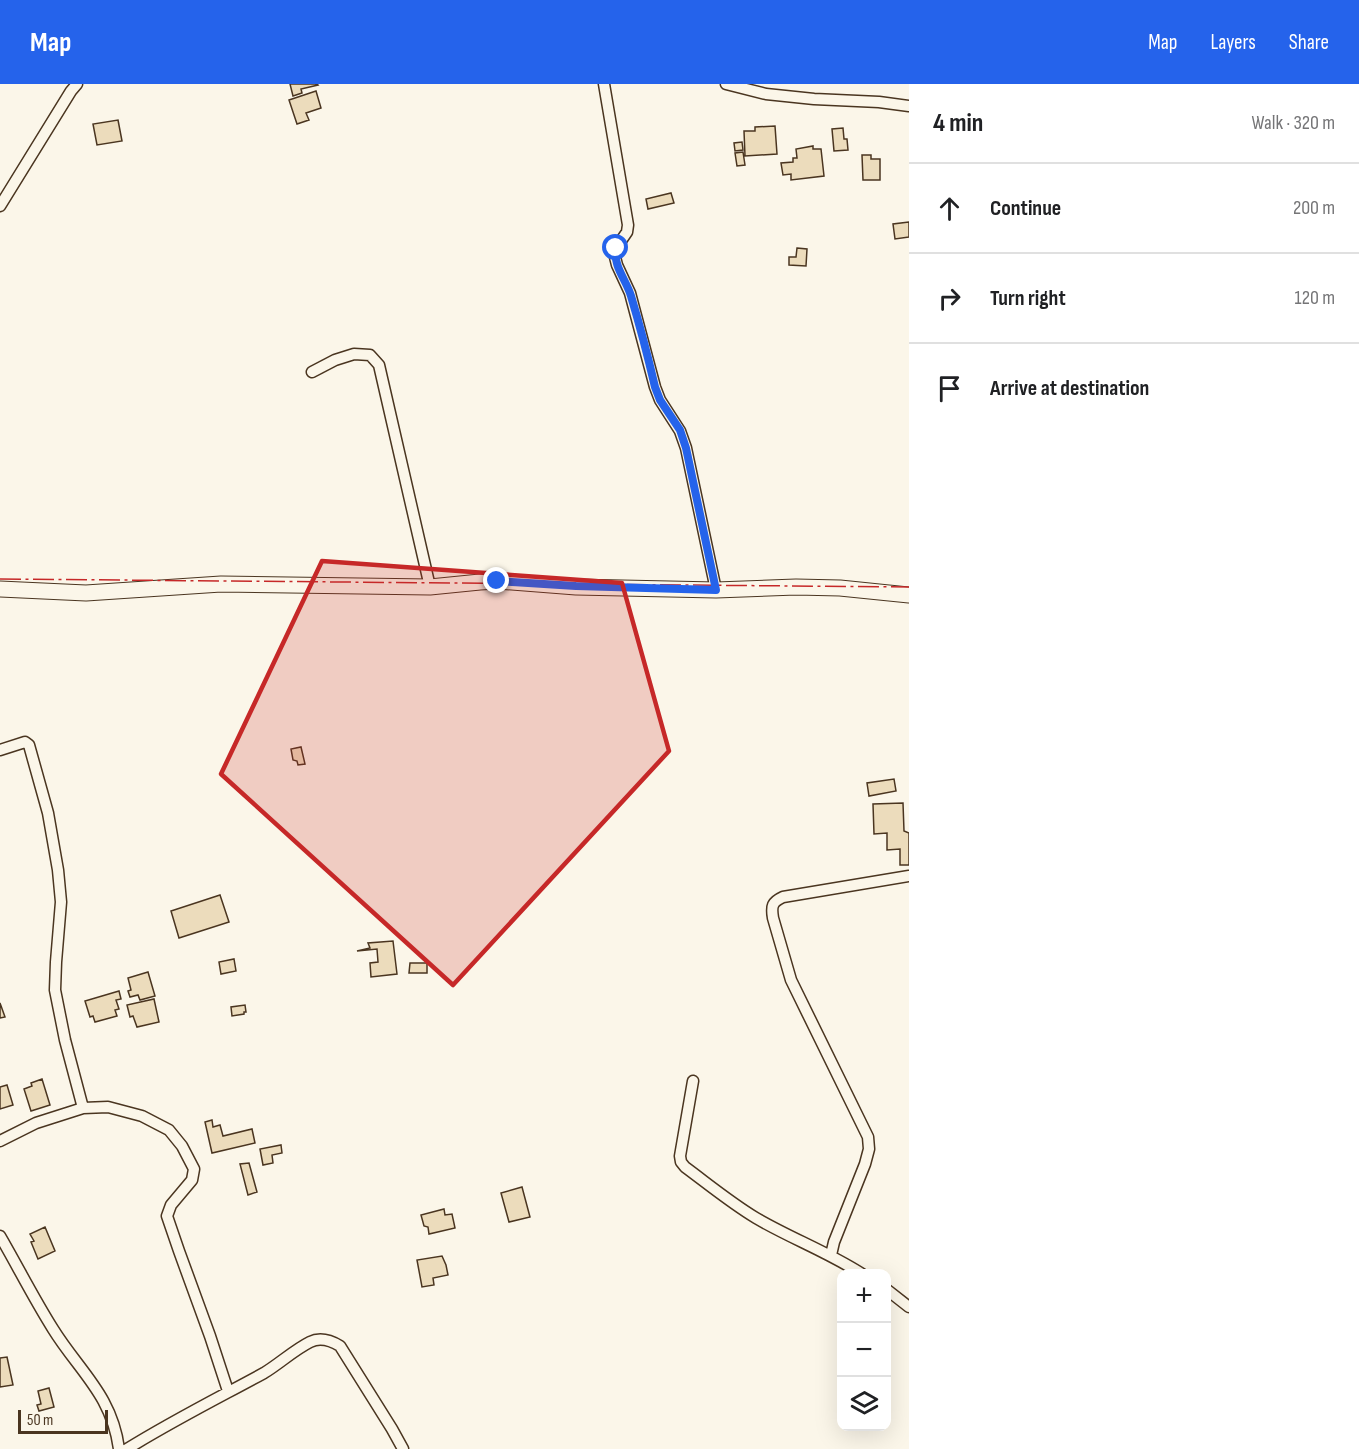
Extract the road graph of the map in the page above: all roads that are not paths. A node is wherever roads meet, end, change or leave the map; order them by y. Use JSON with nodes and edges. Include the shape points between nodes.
{"nodes":[{"id":1,"x":77,"y":84,"type":"edge"},
{"id":2,"x":603,"y":84,"type":"edge"},
{"id":3,"x":726,"y":84,"type":"edge"},
{"id":4,"x":909,"y":106,"type":"edge"},
{"id":5,"x":0,"y":206,"type":"edge"},
{"id":6,"x":312,"y":372,"type":"dead end"},
{"id":7,"x":430,"y":587,"type":"junction"},
{"id":8,"x":0,"y":589,"type":"edge"},
{"id":9,"x":716,"y":590,"type":"junction"},
{"id":10,"x":909,"y":595,"type":"edge"},
{"id":11,"x":0,"y":750,"type":"edge"},
{"id":12,"x":909,"y":876,"type":"edge"},
{"id":13,"x":693,"y":1081,"type":"dead end"},
{"id":14,"x":83,"y":1108,"type":"junction"},
{"id":15,"x":0,"y":1142,"type":"edge"},
{"id":16,"x":0,"y":1236,"type":"edge"},
{"id":17,"x":831,"y":1255,"type":"junction"},
{"id":18,"x":854,"y":1269,"type":"edge"},
{"id":19,"x":891,"y":1293,"type":"edge"},
{"id":20,"x":909,"y":1306,"type":"edge"},
{"id":21,"x":228,"y":1391,"type":"junction"},
{"id":22,"x":120,"y":1449,"type":"edge"},
{"id":23,"x":128,"y":1449,"type":"edge"},
{"id":24,"x":404,"y":1449,"type":"edge"}],
"edges":[{"from":1,"to":5,"type":"street"},
{"from":2,"to":9,"type":"street","via":[[628,225],[615,257],[630,294],[655,387],[686,448]]},
{"from":3,"to":4,"type":"street","via":[[766,94]]},
{"from":6,"to":7,"type":"street","via":[[354,354],[370,355],[379,365]]},
{"from":7,"to":8,"type":"street","via":[[221,584],[86,593]]},
{"from":7,"to":9,"type":"street","via":[[497,581]]},
{"from":9,"to":10,"type":"street","via":[[840,588]]},
{"from":11,"to":14,"type":"street","via":[[25,742],[29,745],[48,813],[61,902],[55,990]]},
{"from":12,"to":17,"type":"street","via":[[783,897],[771,907],[791,980],[868,1137],[865,1164]]},
{"from":13,"to":17,"type":"street","via":[[681,1162],[755,1217]]},
{"from":14,"to":15,"type":"street","via":[[36,1123]]},
{"from":14,"to":21,"type":"street","via":[[108,1107],[142,1116],[169,1130],[183,1146],[194,1170],[192,1180],[167,1216]]},
{"from":16,"to":22,"type":"street","via":[[54,1330],[96,1387],[111,1416]]},
{"from":17,"to":18,"type":"street"},
{"from":19,"to":20,"type":"street"},
{"from":21,"to":23,"type":"street"},
{"from":21,"to":24,"type":"street","via":[[266,1372],[310,1342],[334,1342]]}]}
